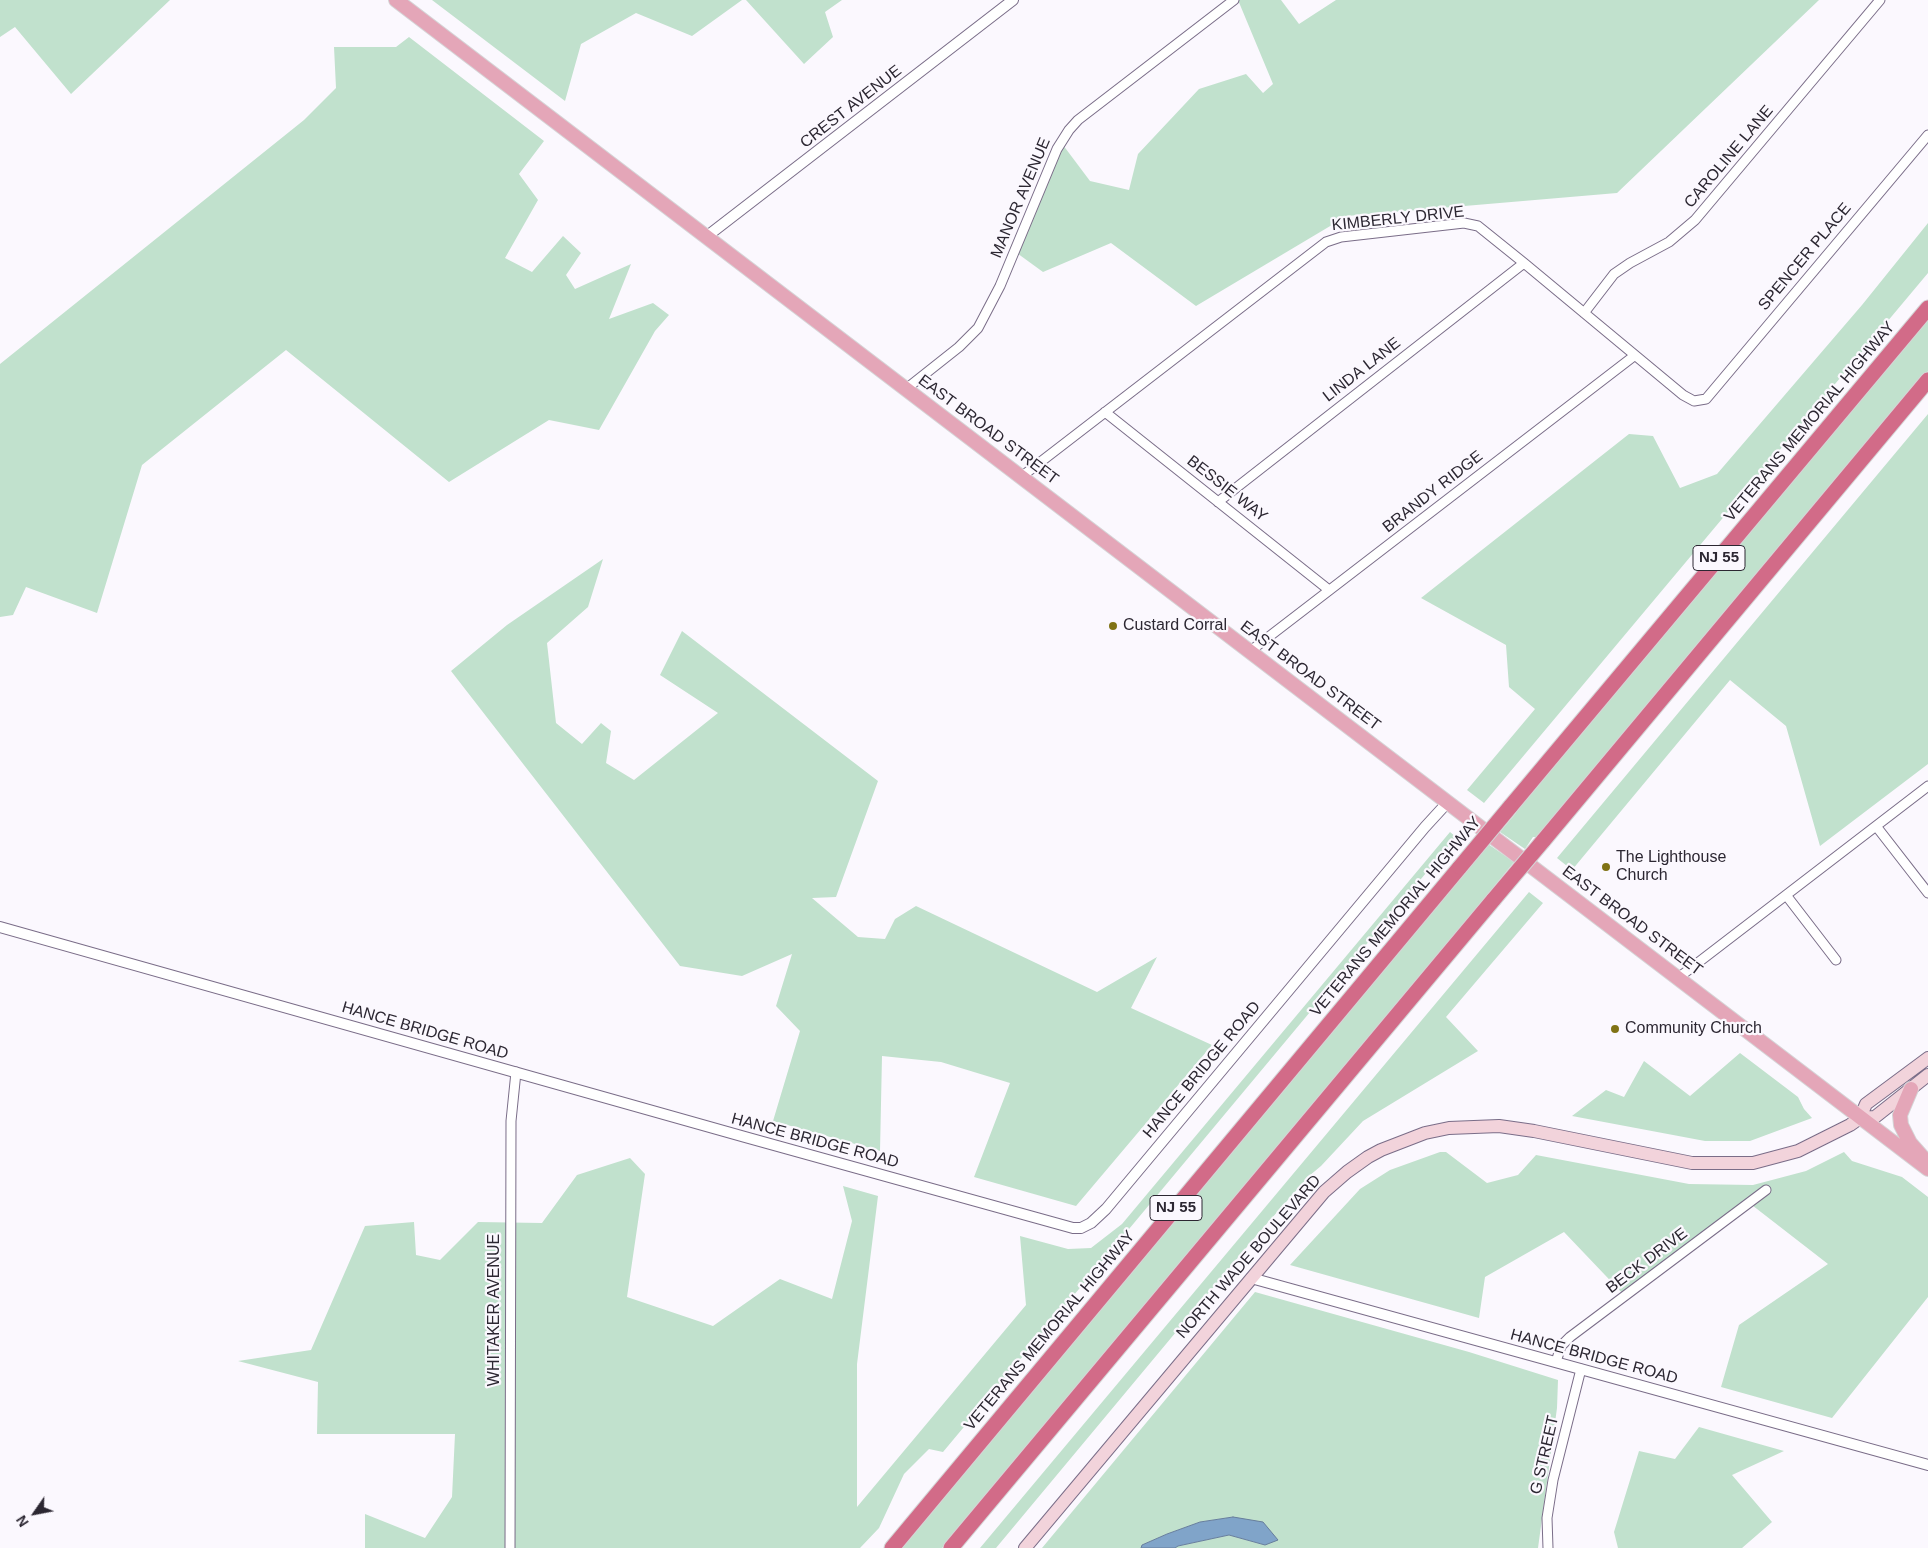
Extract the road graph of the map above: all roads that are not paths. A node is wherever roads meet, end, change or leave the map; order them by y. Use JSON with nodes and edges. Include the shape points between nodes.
{"nodes":[{"id":1,"x":396,"y":0,"type":"edge"},
{"id":2,"x":1013,"y":0,"type":"edge"},
{"id":3,"x":1234,"y":0,"type":"edge"},
{"id":4,"x":1880,"y":0,"type":"edge"},
{"id":5,"x":1928,"y":135,"type":"edge"},
{"id":6,"x":706,"y":236,"type":"junction"},
{"id":7,"x":1524,"y":263,"type":"junction"},
{"id":8,"x":1928,"y":308,"type":"edge"},
{"id":9,"x":1584,"y":313,"type":"junction"},
{"id":10,"x":1634,"y":356,"type":"junction"},
{"id":11,"x":1928,"y":380,"type":"edge"},
{"id":12,"x":906,"y":389,"type":"junction"},
{"id":13,"x":1706,"y":399,"type":"joint"},
{"id":14,"x":1105,"y":412,"type":"junction"},
{"id":15,"x":1021,"y":477,"type":"junction"},
{"id":16,"x":1218,"y":502,"type":"junction"},
{"id":17,"x":1329,"y":590,"type":"junction"},
{"id":18,"x":1250,"y":652,"type":"junction"},
{"id":19,"x":1928,"y":786,"type":"edge"},
{"id":20,"x":1447,"y":802,"type":"junction"},
{"id":21,"x":1876,"y":826,"type":"junction"},
{"id":22,"x":1928,"y":893,"type":"edge"},
{"id":23,"x":1786,"y":895,"type":"junction"},
{"id":24,"x":0,"y":927,"type":"edge"},
{"id":25,"x":1836,"y":960,"type":"dead end"},
{"id":26,"x":1678,"y":978,"type":"junction"},
{"id":27,"x":1928,"y":1058,"type":"edge"},
{"id":28,"x":516,"y":1072,"type":"junction"},
{"id":29,"x":1928,"y":1075,"type":"edge"},
{"id":30,"x":1911,"y":1089,"type":"junction"},
{"id":31,"x":1860,"y":1118,"type":"junction"},
{"id":32,"x":1928,"y":1164,"type":"edge"},
{"id":33,"x":1928,"y":1169,"type":"edge"},
{"id":34,"x":1766,"y":1190,"type":"dead end"},
{"id":35,"x":1251,"y":1278,"type":"junction"},
{"id":36,"x":1556,"y":1362,"type":"junction"},
{"id":37,"x":1582,"y":1369,"type":"junction"},
{"id":38,"x":1928,"y":1465,"type":"edge"},
{"id":39,"x":510,"y":1548,"type":"edge"},
{"id":40,"x":892,"y":1548,"type":"edge"},
{"id":41,"x":951,"y":1548,"type":"edge"},
{"id":42,"x":1025,"y":1548,"type":"edge"},
{"id":43,"x":1548,"y":1548,"type":"edge"}],
"edges":[{"from":1,"to":6,"type":"main road","name":"EAST BROAD STREET"},
{"from":2,"to":6,"type":"street","name":"CREST AVENUE"},
{"from":3,"to":12,"type":"street","name":"MANOR AVENUE","via":[[1069,130],[1057,148],[1000,286],[978,328]]},
{"from":4,"to":9,"type":"street","name":"CAROLINE LANE","via":[[1695,220],[1669,242],[1614,274]]},
{"from":5,"to":13,"type":"street","name":"SPENCER PLACE"},
{"from":6,"to":12,"type":"main road","name":"EAST BROAD STREET"},
{"from":7,"to":9,"type":"street","name":"KIMBERLY DRIVE"},
{"from":7,"to":14,"type":"street","name":"KIMBERLY DRIVE","via":[[1478,226],[1464,223],[1341,237],[1326,242]]},
{"from":7,"to":16,"type":"street","name":"LINDA LANE"},
{"from":8,"to":40,"type":"highway","name":"VETERANS MEMORIAL HIGHWAY","number":"NJ 55","bridge":true},
{"from":9,"to":10,"type":"street","name":"KIMBERLY DRIVE"},
{"from":10,"to":13,"type":"street","name":"KIMBERLY DRIVE","via":[[1683,395],[1694,401]]},
{"from":10,"to":17,"type":"street","name":"BRANDY RIDGE"},
{"from":11,"to":41,"type":"highway","number":"NJ 55","bridge":true},
{"from":12,"to":15,"type":"main road","name":"EAST BROAD STREET"},
{"from":14,"to":15,"type":"street","name":"KIMBERLY DRIVE"},
{"from":14,"to":16,"type":"street","name":"BESSIE WAY"},
{"from":15,"to":18,"type":"main road","name":"EAST BROAD STREET"},
{"from":16,"to":17,"type":"street","name":"BESSIE WAY"},
{"from":17,"to":18,"type":"street","name":"BRANDY RIDGE"},
{"from":18,"to":20,"type":"main road","name":"EAST BROAD STREET"},
{"from":19,"to":21,"type":"street"},
{"from":20,"to":26,"type":"main road","name":"EAST BROAD STREET"},
{"from":20,"to":28,"type":"street","name":"HANCE BRIDGE ROAD","via":[[1106,1209],[1082,1228]]},
{"from":21,"to":22,"type":"street"},
{"from":21,"to":23,"type":"street"},
{"from":23,"to":25,"type":"street"},
{"from":23,"to":26,"type":"street"},
{"from":24,"to":28,"type":"street","name":"HANCE BRIDGE ROAD"},
{"from":26,"to":31,"type":"main road","name":"EAST BROAD STREET"},
{"from":27,"to":31,"type":"main road","name":"NORTH WADE BOULEVARD","via":[[1866,1104]]},
{"from":28,"to":39,"type":"street","name":"WHITAKER AVENUE","via":[[511,1120]]},
{"from":29,"to":30,"type":"main road","name":"NORTH WADE BOULEVARD"},
{"from":30,"to":31,"type":"main road","name":"NORTH WADE BOULEVARD","via":[[1875,1117]]},
{"from":30,"to":32,"type":"main road","via":[[1900,1115],[1901,1125],[1910,1143]]},
{"from":31,"to":33,"type":"main road","name":"EAST BROAD STREET"},
{"from":31,"to":35,"type":"main road","name":"NORTH WADE BOULEVARD","via":[[1798,1151],[1753,1163],[1692,1162],[1504,1127],[1465,1127],[1425,1134],[1374,1154],[1331,1185]]},
{"from":34,"to":36,"type":"street","name":"BECK DRIVE","via":[[1570,1337],[1561,1346]]},
{"from":35,"to":36,"type":"street","name":"HANCE BRIDGE ROAD"},
{"from":35,"to":42,"type":"main road","name":"NORTH WADE BOULEVARD"},
{"from":36,"to":37,"type":"street","name":"HANCE BRIDGE ROAD"},
{"from":37,"to":38,"type":"street","name":"HANCE BRIDGE ROAD"},
{"from":37,"to":43,"type":"street","name":"G STREET","via":[[1549,1501]]}]}
